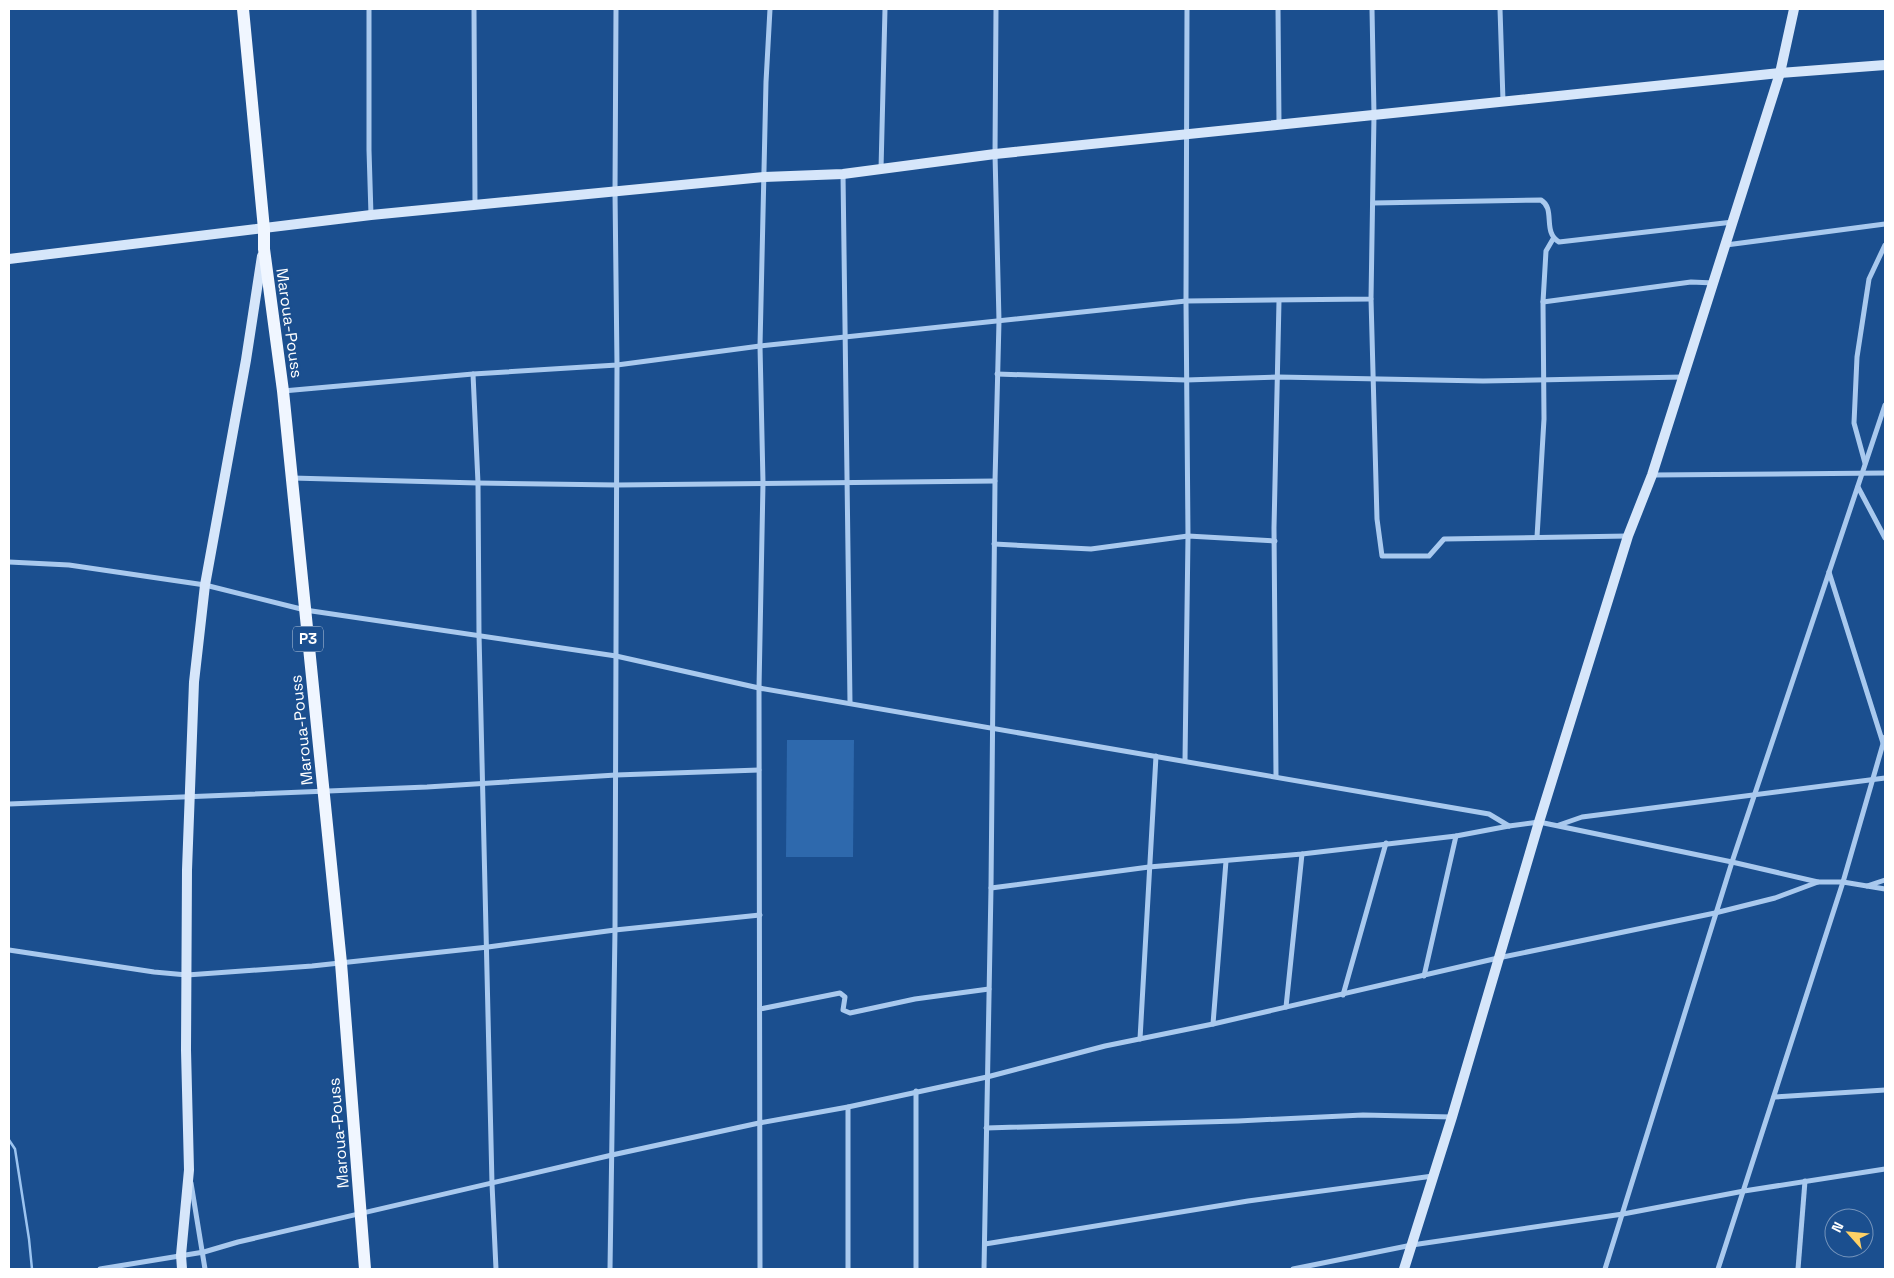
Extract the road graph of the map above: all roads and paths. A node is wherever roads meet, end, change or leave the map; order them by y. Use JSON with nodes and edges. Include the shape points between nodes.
{"nodes":[{"id":1,"x":243,"y":9,"type":"edge"},
{"id":2,"x":369,"y":9,"type":"edge"},
{"id":3,"x":474,"y":9,"type":"edge"},
{"id":4,"x":616,"y":9,"type":"edge"},
{"id":5,"x":770,"y":9,"type":"edge"},
{"id":6,"x":885,"y":9,"type":"edge"},
{"id":7,"x":996,"y":9,"type":"edge"},
{"id":8,"x":1187,"y":9,"type":"edge"},
{"id":9,"x":1278,"y":9,"type":"edge"},
{"id":10,"x":1372,"y":9,"type":"edge"},
{"id":11,"x":1500,"y":9,"type":"edge"},
{"id":12,"x":1794,"y":9,"type":"edge"},
{"id":13,"x":1885,"y":64,"type":"edge"},
{"id":14,"x":1780,"y":73,"type":"junction"},
{"id":15,"x":1503,"y":102,"type":"junction"},
{"id":16,"x":1374,"y":115,"type":"junction"},
{"id":17,"x":1279,"y":125,"type":"junction"},
{"id":18,"x":1187,"y":136,"type":"junction"},
{"id":19,"x":995,"y":154,"type":"junction"},
{"id":20,"x":881,"y":169,"type":"junction"},
{"id":21,"x":842,"y":174,"type":"junction"},
{"id":22,"x":764,"y":177,"type":"junction"},
{"id":23,"x":615,"y":192,"type":"junction"},
{"id":24,"x":1374,"y":203,"type":"junction"},
{"id":25,"x":474,"y":205,"type":"junction"},
{"id":26,"x":371,"y":215,"type":"junction"},
{"id":27,"x":1733,"y":222,"type":"junction"},
{"id":28,"x":1885,"y":224,"type":"edge"},
{"id":29,"x":264,"y":229,"type":"junction"},
{"id":30,"x":1553,"y":239,"type":"junction"},
{"id":31,"x":1726,"y":245,"type":"junction"},
{"id":32,"x":1885,"y":245,"type":"edge"},
{"id":33,"x":264,"y":248,"type":"junction"},
{"id":34,"x":9,"y":259,"type":"edge"},
{"id":35,"x":1714,"y":284,"type":"junction"},
{"id":36,"x":1371,"y":299,"type":"junction"},
{"id":37,"x":1279,"y":300,"type":"junction"},
{"id":38,"x":1186,"y":301,"type":"junction"},
{"id":39,"x":1543,"y":302,"type":"junction"},
{"id":40,"x":999,"y":321,"type":"junction"},
{"id":41,"x":845,"y":337,"type":"junction"},
{"id":42,"x":760,"y":346,"type":"junction"},
{"id":43,"x":617,"y":365,"type":"junction"},
{"id":44,"x":473,"y":374,"type":"junction"},
{"id":45,"x":997,"y":374,"type":"junction"},
{"id":46,"x":1278,"y":377,"type":"junction"},
{"id":47,"x":1684,"y":377,"type":"junction"},
{"id":48,"x":1186,"y":380,"type":"junction"},
{"id":49,"x":1373,"y":380,"type":"junction"},
{"id":50,"x":1544,"y":380,"type":"junction"},
{"id":51,"x":283,"y":391,"type":"junction"},
{"id":52,"x":1885,"y":405,"type":"edge"},
{"id":53,"x":1866,"y":464,"type":"junction"},
{"id":54,"x":1863,"y":472,"type":"junction"},
{"id":55,"x":1885,"y":473,"type":"edge"},
{"id":56,"x":1652,"y":475,"type":"junction"},
{"id":57,"x":292,"y":478,"type":"junction"},
{"id":58,"x":995,"y":481,"type":"junction"},
{"id":59,"x":847,"y":482,"type":"junction"},
{"id":60,"x":478,"y":483,"type":"junction"},
{"id":61,"x":763,"y":483,"type":"junction"},
{"id":62,"x":617,"y":485,"type":"junction"},
{"id":63,"x":1858,"y":487,"type":"junction"},
{"id":64,"x":1188,"y":536,"type":"junction"},
{"id":65,"x":1628,"y":536,"type":"junction"},
{"id":66,"x":1537,"y":537,"type":"junction"},
{"id":67,"x":1885,"y":538,"type":"edge"},
{"id":68,"x":1275,"y":541,"type":"junction"},
{"id":69,"x":994,"y":544,"type":"junction"},
{"id":70,"x":9,"y":562,"type":"edge"},
{"id":71,"x":1829,"y":572,"type":"junction"},
{"id":72,"x":205,"y":585,"type":"junction"},
{"id":73,"x":305,"y":610,"type":"junction"},
{"id":74,"x":480,"y":634,"type":"junction"},
{"id":75,"x":616,"y":656,"type":"junction"},
{"id":76,"x":759,"y":688,"type":"junction"},
{"id":77,"x":850,"y":703,"type":"junction"},
{"id":78,"x":993,"y":728,"type":"junction"},
{"id":79,"x":1885,"y":737,"type":"edge"},
{"id":80,"x":1883,"y":744,"type":"junction"},
{"id":81,"x":1156,"y":756,"type":"junction"},
{"id":82,"x":1185,"y":760,"type":"junction"},
{"id":83,"x":759,"y":770,"type":"junction"},
{"id":84,"x":616,"y":775,"type":"junction"},
{"id":85,"x":1276,"y":776,"type":"junction"},
{"id":86,"x":1885,"y":778,"type":"edge"},
{"id":87,"x":1873,"y":779,"type":"junction"},
{"id":88,"x":483,"y":783,"type":"junction"},
{"id":89,"x":324,"y":792,"type":"junction"},
{"id":90,"x":1754,"y":794,"type":"junction"},
{"id":91,"x":190,"y":796,"type":"junction"},
{"id":92,"x":9,"y":804,"type":"edge"},
{"id":93,"x":1539,"y":822,"type":"junction"},
{"id":94,"x":1509,"y":826,"type":"junction"},
{"id":95,"x":1558,"y":826,"type":"junction"},
{"id":96,"x":1456,"y":836,"type":"junction"},
{"id":97,"x":1386,"y":843,"type":"junction"},
{"id":98,"x":1302,"y":854,"type":"junction"},
{"id":99,"x":1226,"y":861,"type":"junction"},
{"id":100,"x":1732,"y":862,"type":"junction"},
{"id":101,"x":1149,"y":867,"type":"junction"},
{"id":102,"x":1885,"y":880,"type":"edge"},
{"id":103,"x":1818,"y":882,"type":"junction"},
{"id":104,"x":1843,"y":882,"type":"junction"},
{"id":105,"x":1866,"y":886,"type":"junction"},
{"id":106,"x":991,"y":888,"type":"junction"},
{"id":107,"x":1885,"y":889,"type":"edge"},
{"id":108,"x":1715,"y":913,"type":"junction"},
{"id":109,"x":760,"y":915,"type":"junction"},
{"id":110,"x":615,"y":930,"type":"junction"},
{"id":111,"x":488,"y":947,"type":"junction"},
{"id":112,"x":9,"y":950,"type":"edge"},
{"id":113,"x":1498,"y":958,"type":"junction"},
{"id":114,"x":341,"y":963,"type":"junction"},
{"id":115,"x":187,"y":975,"type":"junction"},
{"id":116,"x":1424,"y":976,"type":"junction"},
{"id":117,"x":989,"y":990,"type":"junction"},
{"id":118,"x":1343,"y":995,"type":"junction"},
{"id":119,"x":1286,"y":1007,"type":"junction"},
{"id":120,"x":760,"y":1009,"type":"junction"},
{"id":121,"x":1213,"y":1024,"type":"junction"},
{"id":122,"x":1140,"y":1038,"type":"junction"},
{"id":123,"x":987,"y":1077,"type":"junction"},
{"id":124,"x":1885,"y":1090,"type":"edge"},
{"id":125,"x":916,"y":1091,"type":"junction"},
{"id":126,"x":1774,"y":1097,"type":"junction"},
{"id":127,"x":848,"y":1107,"type":"junction"},
{"id":128,"x":1452,"y":1117,"type":"junction"},
{"id":129,"x":759,"y":1123,"type":"junction"},
{"id":130,"x":986,"y":1128,"type":"junction"},
{"id":131,"x":612,"y":1155,"type":"junction"},
{"id":132,"x":1885,"y":1168,"type":"edge"},
{"id":133,"x":189,"y":1170,"type":"junction"},
{"id":134,"x":1434,"y":1176,"type":"junction"},
{"id":135,"x":1804,"y":1182,"type":"junction"},
{"id":136,"x":492,"y":1184,"type":"junction"},
{"id":137,"x":1744,"y":1191,"type":"junction"},
{"id":138,"x":1623,"y":1214,"type":"junction"},
{"id":139,"x":361,"y":1215,"type":"junction"},
{"id":140,"x":985,"y":1244,"type":"junction"},
{"id":141,"x":1412,"y":1245,"type":"junction"},
{"id":142,"x":204,"y":1252,"type":"junction"},
{"id":143,"x":181,"y":1255,"type":"junction"},
{"id":144,"x":100,"y":1269,"type":"edge"},
{"id":145,"x":182,"y":1269,"type":"edge"},
{"id":146,"x":205,"y":1269,"type":"edge"},
{"id":147,"x":365,"y":1269,"type":"edge"},
{"id":148,"x":496,"y":1269,"type":"edge"},
{"id":149,"x":610,"y":1269,"type":"edge"},
{"id":150,"x":760,"y":1269,"type":"edge"},
{"id":151,"x":848,"y":1269,"type":"edge"},
{"id":152,"x":916,"y":1269,"type":"edge"},
{"id":153,"x":984,"y":1269,"type":"edge"},
{"id":154,"x":1293,"y":1269,"type":"edge"},
{"id":155,"x":1404,"y":1269,"type":"edge"},
{"id":156,"x":1605,"y":1269,"type":"edge"},
{"id":157,"x":1718,"y":1269,"type":"edge"},
{"id":158,"x":1798,"y":1269,"type":"edge"}],
"edges":[{"from":1,"to":29,"type":"main road","name":"Maroua-Pouss","number":"P3"},
{"from":2,"to":26,"type":"street"},
{"from":3,"to":25,"type":"street"},
{"from":4,"to":23,"type":"street"},
{"from":5,"to":22,"type":"street"},
{"from":6,"to":20,"type":"street"},
{"from":7,"to":19,"type":"street"},
{"from":8,"to":18,"type":"street"},
{"from":9,"to":17,"type":"street"},
{"from":10,"to":16,"type":"street"},
{"from":11,"to":15,"type":"street"},
{"from":12,"to":14,"type":"street"},
{"from":13,"to":14,"type":"street"},
{"from":14,"to":15,"type":"street"},
{"from":14,"to":27,"type":"street"},
{"from":15,"to":16,"type":"street"},
{"from":16,"to":17,"type":"street"},
{"from":16,"to":24,"type":"street"},
{"from":17,"to":18,"type":"street"},
{"from":18,"to":19,"type":"street"},
{"from":18,"to":38,"type":"street"},
{"from":19,"to":20,"type":"street"},
{"from":19,"to":40,"type":"street"},
{"from":20,"to":21,"type":"street"},
{"from":21,"to":22,"type":"street"},
{"from":21,"to":41,"type":"street"},
{"from":22,"to":23,"type":"street"},
{"from":22,"to":42,"type":"street"},
{"from":23,"to":25,"type":"street"},
{"from":23,"to":43,"type":"street"},
{"from":24,"to":30,"type":"street","via":[[1541,200],[1548,208]]},
{"from":24,"to":36,"type":"street"},
{"from":25,"to":26,"type":"street"},
{"from":26,"to":29,"type":"street"},
{"from":27,"to":30,"type":"street","via":[[1559,242]]},
{"from":27,"to":31,"type":"street"},
{"from":28,"to":31,"type":"street"},
{"from":29,"to":33,"type":"main road","name":"Maroua-Pouss","number":"P3"},
{"from":29,"to":34,"type":"street"},
{"from":30,"to":39,"type":"street","via":[[1546,251]]},
{"from":31,"to":35,"type":"street"},
{"from":32,"to":53,"type":"street","via":[[1869,279],[1857,357],[1854,423]]},
{"from":33,"to":51,"type":"main road","name":"Maroua-Pouss","number":"P3"},
{"from":33,"to":72,"type":"street"},
{"from":35,"to":39,"type":"street","via":[[1691,282]]},
{"from":35,"to":47,"type":"street"},
{"from":36,"to":37,"type":"street"},
{"from":36,"to":49,"type":"street"},
{"from":37,"to":38,"type":"street"},
{"from":37,"to":46,"type":"street"},
{"from":38,"to":40,"type":"street"},
{"from":38,"to":48,"type":"street"},
{"from":39,"to":50,"type":"street"},
{"from":40,"to":41,"type":"street"},
{"from":40,"to":45,"type":"street"},
{"from":41,"to":42,"type":"street"},
{"from":41,"to":59,"type":"street"},
{"from":42,"to":43,"type":"street"},
{"from":42,"to":61,"type":"street"},
{"from":43,"to":44,"type":"street"},
{"from":43,"to":62,"type":"street"},
{"from":44,"to":51,"type":"street"},
{"from":44,"to":60,"type":"street"},
{"from":45,"to":48,"type":"street"},
{"from":45,"to":58,"type":"street"},
{"from":46,"to":48,"type":"street"},
{"from":46,"to":49,"type":"street"},
{"from":46,"to":68,"type":"street"},
{"from":47,"to":50,"type":"street"},
{"from":47,"to":56,"type":"street"},
{"from":48,"to":64,"type":"street"},
{"from":49,"to":50,"type":"street"},
{"from":49,"to":66,"type":"street","via":[[1377,519],[1382,556],[1430,556],[1444,539]]},
{"from":50,"to":66,"type":"street"},
{"from":51,"to":57,"type":"main road","name":"Maroua-Pouss","number":"P3"},
{"from":52,"to":53,"type":"street"},
{"from":53,"to":54,"type":"street"},
{"from":54,"to":55,"type":"street"},
{"from":54,"to":56,"type":"street"},
{"from":54,"to":63,"type":"street"},
{"from":56,"to":65,"type":"street"},
{"from":57,"to":60,"type":"street"},
{"from":57,"to":73,"type":"main road","name":"Maroua-Pouss","number":"P3"},
{"from":58,"to":59,"type":"street"},
{"from":58,"to":69,"type":"street"},
{"from":59,"to":61,"type":"street"},
{"from":59,"to":77,"type":"street"},
{"from":60,"to":62,"type":"street"},
{"from":60,"to":74,"type":"street"},
{"from":61,"to":62,"type":"street"},
{"from":61,"to":76,"type":"street"},
{"from":62,"to":75,"type":"street"},
{"from":63,"to":67,"type":"street"},
{"from":63,"to":71,"type":"street"},
{"from":64,"to":68,"type":"street"},
{"from":64,"to":69,"type":"street","via":[[1091,549]]},
{"from":64,"to":82,"type":"street"},
{"from":65,"to":66,"type":"street"},
{"from":65,"to":93,"type":"street"},
{"from":68,"to":85,"type":"street"},
{"from":69,"to":78,"type":"street"},
{"from":70,"to":72,"type":"street","via":[[69,565]]},
{"from":71,"to":80,"type":"street"},
{"from":71,"to":90,"type":"street"},
{"from":72,"to":73,"type":"street"},
{"from":72,"to":91,"type":"street","via":[[194,682]]},
{"from":73,"to":74,"type":"street"},
{"from":73,"to":89,"type":"main road","name":"Maroua-Pouss","number":"P3"},
{"from":74,"to":75,"type":"street"},
{"from":74,"to":88,"type":"street"},
{"from":75,"to":76,"type":"street"},
{"from":75,"to":84,"type":"street"},
{"from":76,"to":77,"type":"street"},
{"from":76,"to":83,"type":"street"},
{"from":77,"to":78,"type":"street"},
{"from":78,"to":81,"type":"street"},
{"from":78,"to":106,"type":"street"},
{"from":79,"to":80,"type":"street"},
{"from":80,"to":87,"type":"street"},
{"from":81,"to":82,"type":"street"},
{"from":81,"to":101,"type":"street"},
{"from":82,"to":85,"type":"street"},
{"from":83,"to":84,"type":"street"},
{"from":83,"to":109,"type":"street"},
{"from":84,"to":88,"type":"street"},
{"from":84,"to":110,"type":"street"},
{"from":85,"to":94,"type":"street","via":[[1489,814]]},
{"from":86,"to":87,"type":"street"},
{"from":87,"to":90,"type":"street"},
{"from":87,"to":104,"type":"street"},
{"from":88,"to":89,"type":"street"},
{"from":88,"to":111,"type":"street"},
{"from":89,"to":91,"type":"street"},
{"from":89,"to":114,"type":"main road","name":"Maroua-Pouss","number":"P3"},
{"from":90,"to":95,"type":"street","via":[[1582,818]]},
{"from":90,"to":100,"type":"street"},
{"from":91,"to":92,"type":"street"},
{"from":91,"to":115,"type":"street"},
{"from":93,"to":94,"type":"street"},
{"from":93,"to":95,"type":"street"},
{"from":93,"to":113,"type":"street"},
{"from":94,"to":96,"type":"street"},
{"from":95,"to":100,"type":"street"},
{"from":96,"to":97,"type":"street"},
{"from":96,"to":116,"type":"street"},
{"from":97,"to":98,"type":"street"},
{"from":97,"to":118,"type":"street"},
{"from":98,"to":99,"type":"street"},
{"from":98,"to":119,"type":"street"},
{"from":99,"to":101,"type":"street"},
{"from":99,"to":121,"type":"street"},
{"from":100,"to":103,"type":"street"},
{"from":100,"to":108,"type":"street"},
{"from":101,"to":106,"type":"street"},
{"from":101,"to":122,"type":"street"},
{"from":102,"to":105,"type":"street"},
{"from":103,"to":104,"type":"street"},
{"from":103,"to":108,"type":"street","via":[[1775,898]]},
{"from":104,"to":105,"type":"street"},
{"from":104,"to":126,"type":"street"},
{"from":105,"to":107,"type":"street"},
{"from":106,"to":117,"type":"street"},
{"from":108,"to":113,"type":"street"},
{"from":108,"to":138,"type":"street"},
{"from":109,"to":110,"type":"street"},
{"from":109,"to":120,"type":"street"},
{"from":110,"to":111,"type":"street"},
{"from":110,"to":131,"type":"street"},
{"from":111,"to":114,"type":"street"},
{"from":111,"to":136,"type":"street"},
{"from":112,"to":115,"type":"street"},
{"from":113,"to":116,"type":"street"},
{"from":113,"to":128,"type":"street"},
{"from":114,"to":115,"type":"street"},
{"from":114,"to":139,"type":"main road","name":"Maroua-Pouss","number":"P3"},
{"from":115,"to":133,"type":"street"},
{"from":116,"to":118,"type":"street"},
{"from":117,"to":120,"type":"street","via":[[915,999],[850,1013],[843,1010],[845,997],[840,993]]},
{"from":117,"to":123,"type":"street"},
{"from":118,"to":119,"type":"street"},
{"from":119,"to":121,"type":"street"},
{"from":120,"to":129,"type":"street"},
{"from":121,"to":122,"type":"street"},
{"from":122,"to":123,"type":"street"},
{"from":123,"to":125,"type":"street"},
{"from":123,"to":130,"type":"street"},
{"from":124,"to":126,"type":"street"},
{"from":125,"to":127,"type":"street"},
{"from":125,"to":152,"type":"street"},
{"from":126,"to":137,"type":"street"},
{"from":127,"to":129,"type":"street"},
{"from":127,"to":151,"type":"street"},
{"from":128,"to":130,"type":"street","via":[[1363,1115]]},
{"from":128,"to":134,"type":"street"},
{"from":129,"to":131,"type":"street"},
{"from":129,"to":150,"type":"street"},
{"from":130,"to":140,"type":"street"},
{"from":131,"to":136,"type":"street"},
{"from":131,"to":149,"type":"street"},
{"from":132,"to":135,"type":"street"},
{"from":133,"to":142,"type":"street"},
{"from":133,"to":143,"type":"street"},
{"from":134,"to":140,"type":"street","via":[[1248,1201]]},
{"from":134,"to":141,"type":"street"},
{"from":135,"to":137,"type":"street"},
{"from":135,"to":158,"type":"street"},
{"from":136,"to":139,"type":"street"},
{"from":136,"to":148,"type":"street"},
{"from":137,"to":138,"type":"street"},
{"from":137,"to":157,"type":"street"},
{"from":138,"to":141,"type":"street"},
{"from":138,"to":156,"type":"street"},
{"from":139,"to":142,"type":"street"},
{"from":139,"to":147,"type":"main road","name":"Maroua-Pouss","number":"P3"},
{"from":140,"to":153,"type":"street"},
{"from":141,"to":154,"type":"street"},
{"from":141,"to":155,"type":"street"},
{"from":142,"to":143,"type":"street"},
{"from":142,"to":146,"type":"street"},
{"from":143,"to":144,"type":"street"},
{"from":143,"to":145,"type":"street"}]}
